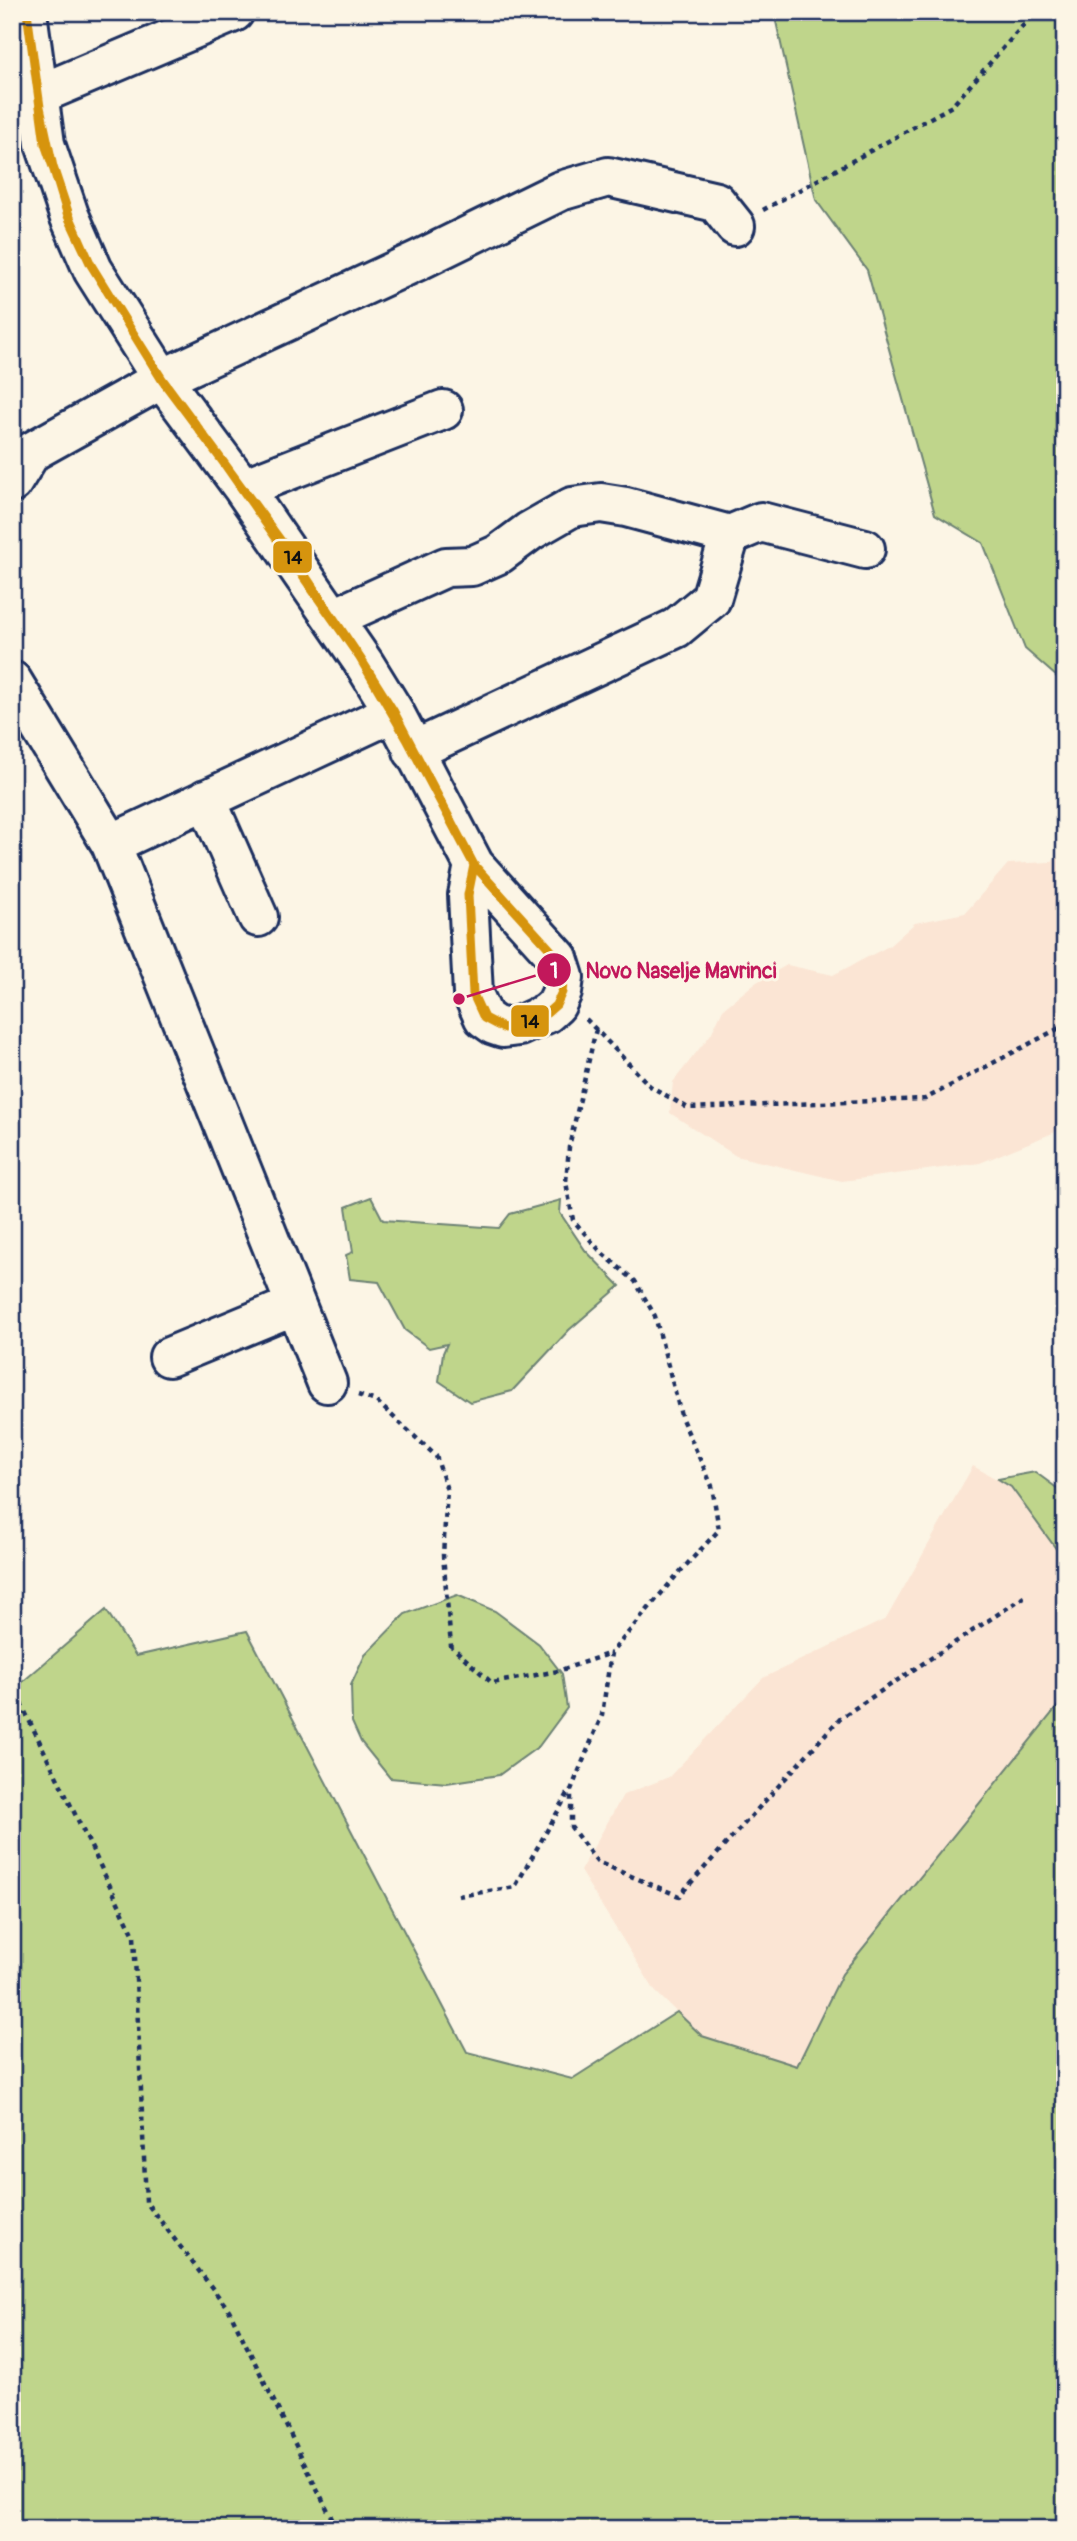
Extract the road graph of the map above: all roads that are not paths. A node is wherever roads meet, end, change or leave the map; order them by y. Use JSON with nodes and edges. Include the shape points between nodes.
{"nodes":[{"id":1,"x":27,"y":12,"type":"edge"},
{"id":2,"x":234,"y":12,"type":"edge"},
{"id":3,"x":25,"y":101,"type":"edge"},
{"id":4,"x":735,"y":226,"type":"road end"},
{"id":5,"x":162,"y":379,"type":"junction"},
{"id":6,"x":443,"y":410,"type":"dead end"},
{"id":7,"x":12,"y":483,"type":"edge"},
{"id":8,"x":243,"y":488,"type":"junction"},
{"id":9,"x":745,"y":529,"type":"junction"},
{"id":10,"x":864,"y":549,"type":"dead end"},
{"id":11,"x":334,"y":618,"type":"junction"},
{"id":12,"x":12,"y":681,"type":"edge"},
{"id":13,"x":394,"y":712,"type":"junction"},
{"id":14,"x":413,"y":751,"type":"junction"},
{"id":15,"x":206,"y":799,"type":"junction"},
{"id":16,"x":111,"y":844,"type":"junction"},
{"id":17,"x":474,"y":865,"type":"junction"},
{"id":18,"x":258,"y":917,"type":"dead end"},
{"id":19,"x":295,"y":1305,"type":"junction"},
{"id":20,"x":169,"y":1357,"type":"dead end"},
{"id":21,"x":327,"y":1384,"type":"road end"}],
"edges":[{"from":1,"to":3,"type":"street"},
{"from":2,"to":3,"type":"street"},
{"from":3,"to":5,"type":"street","via":[[93,270]]},
{"from":4,"to":5,"type":"street","via":[[716,202],[608,177],[560,191]]},
{"from":5,"to":7,"type":"street","via":[[31,452]]},
{"from":5,"to":8,"type":"street"},
{"from":6,"to":8,"type":"street"},
{"from":8,"to":11,"type":"street"},
{"from":9,"to":10,"type":"street"},
{"from":9,"to":11,"type":"street","via":[[626,506],[572,507],[499,554],[472,566],[446,567]]},
{"from":9,"to":14,"type":"street","via":[[711,599],[676,628]]},
{"from":11,"to":13,"type":"street"},
{"from":12,"to":16,"type":"street"},
{"from":13,"to":14,"type":"street"},
{"from":13,"to":15,"type":"street"},
{"from":14,"to":17,"type":"street"},
{"from":15,"to":16,"type":"street"},
{"from":15,"to":18,"type":"street"},
{"from":16,"to":19,"type":"street"},
{"from":17,"to":17,"type":"street","via":[[467,895],[473,994],[484,1018],[494,1025],[519,1026],[556,1004],[564,977],[558,958]]},
{"from":19,"to":20,"type":"street"},
{"from":19,"to":21,"type":"street"}]}
